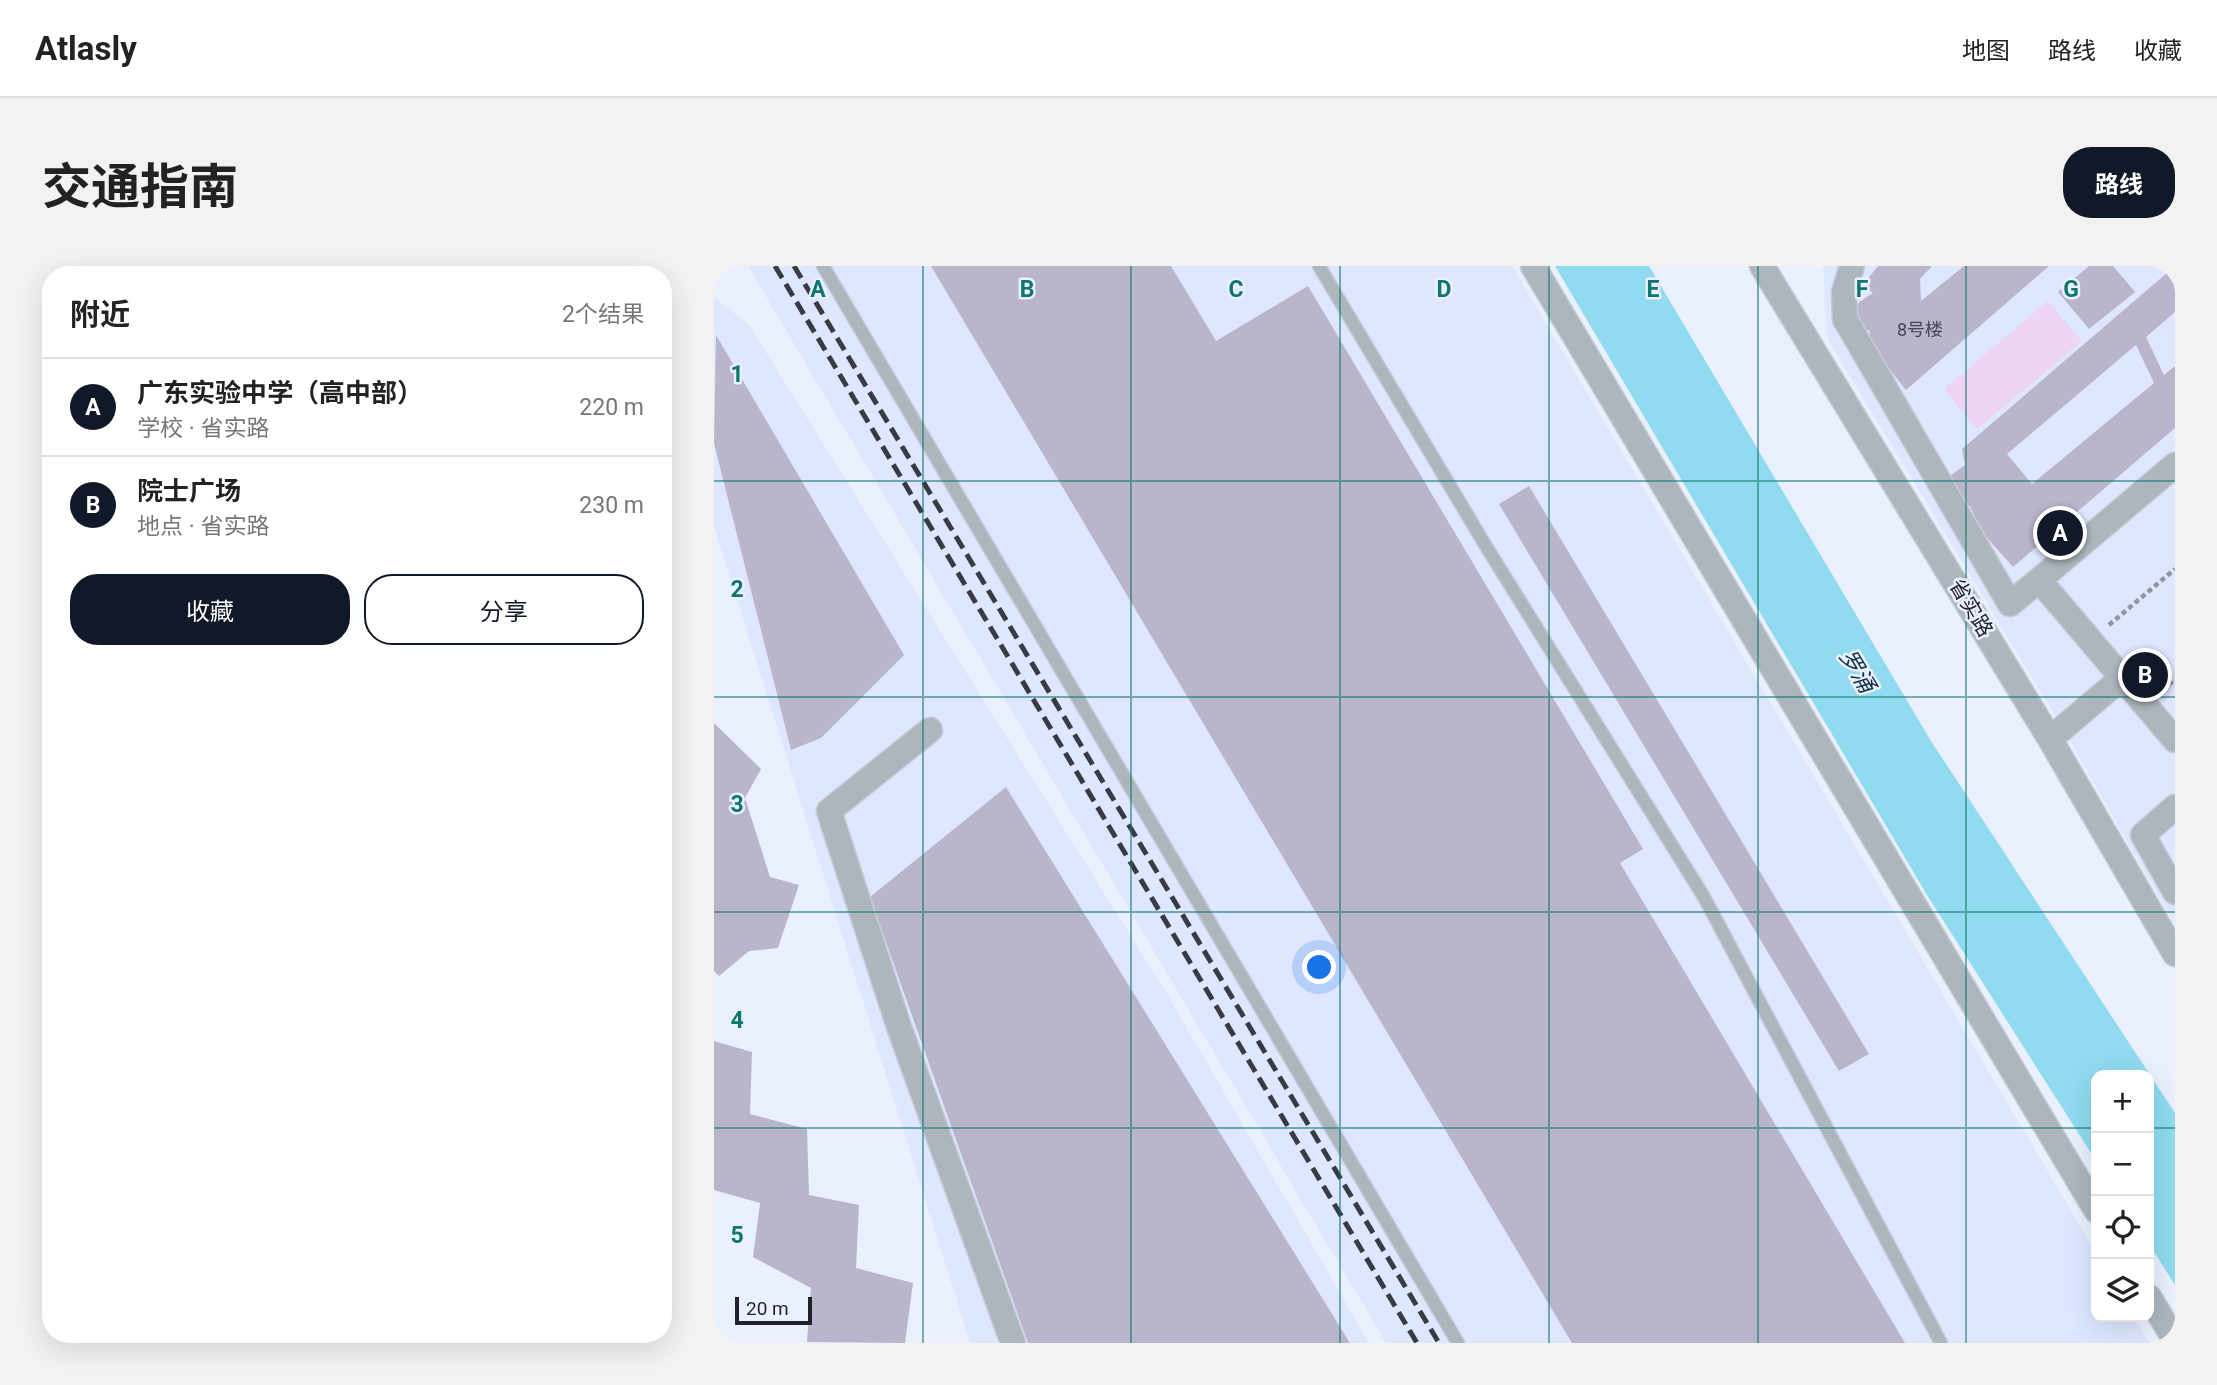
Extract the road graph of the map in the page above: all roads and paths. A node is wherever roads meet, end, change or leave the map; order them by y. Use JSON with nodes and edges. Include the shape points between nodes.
{"nodes":[{"id":1,"x":823,"y":266,"type":"edge"},
{"id":2,"x":1318,"y":266,"type":"edge"},
{"id":3,"x":1533,"y":266,"type":"edge"},
{"id":4,"x":1762,"y":266,"type":"edge"},
{"id":5,"x":1852,"y":266,"type":"edge"},
{"id":6,"x":2175,"y":465,"type":"edge"},
{"id":7,"x":2175,"y":569,"type":"edge"},
{"id":8,"x":2039,"y":580,"type":"junction"},
{"id":9,"x":2091,"y":641,"type":"junction"},
{"id":10,"x":2122,"y":678,"type":"junction"},
{"id":11,"x":930,"y":730,"type":"dead end"},
{"id":12,"x":2050,"y":739,"type":"junction"},
{"id":13,"x":2175,"y":740,"type":"edge"},
{"id":14,"x":2175,"y":807,"type":"edge"},
{"id":15,"x":2175,"y":892,"type":"edge"},
{"id":16,"x":2175,"y":954,"type":"edge"},
{"id":17,"x":2091,"y":1202,"type":"edge"},
{"id":18,"x":2154,"y":1305,"type":"edge"},
{"id":19,"x":2175,"y":1340,"type":"edge"},
{"id":20,"x":1013,"y":1343,"type":"edge"},
{"id":21,"x":1458,"y":1343,"type":"edge"},
{"id":22,"x":1941,"y":1343,"type":"edge"}],
"edges":[{"from":1,"to":21,"type":"lane"},
{"from":2,"to":22,"type":"lane","via":[[1704,897]]},
{"from":3,"to":17,"type":"street"},
{"from":4,"to":12,"type":"street","name":"省实路"},
{"from":5,"to":8,"type":"street","via":[[1844,292],[1845,319],[2010,604]]},
{"from":6,"to":8,"type":"street"},
{"from":7,"to":9,"type":"path"},
{"from":8,"to":9,"type":"street"},
{"from":9,"to":10,"type":"street"},
{"from":10,"to":12,"type":"street"},
{"from":10,"to":13,"type":"street"},
{"from":11,"to":20,"type":"street","via":[[828,811],[899,1027]]},
{"from":12,"to":16,"type":"street","name":"省实路"},
{"from":14,"to":15,"type":"street","via":[[2143,835]]},
{"from":18,"to":19,"type":"street"}]}
